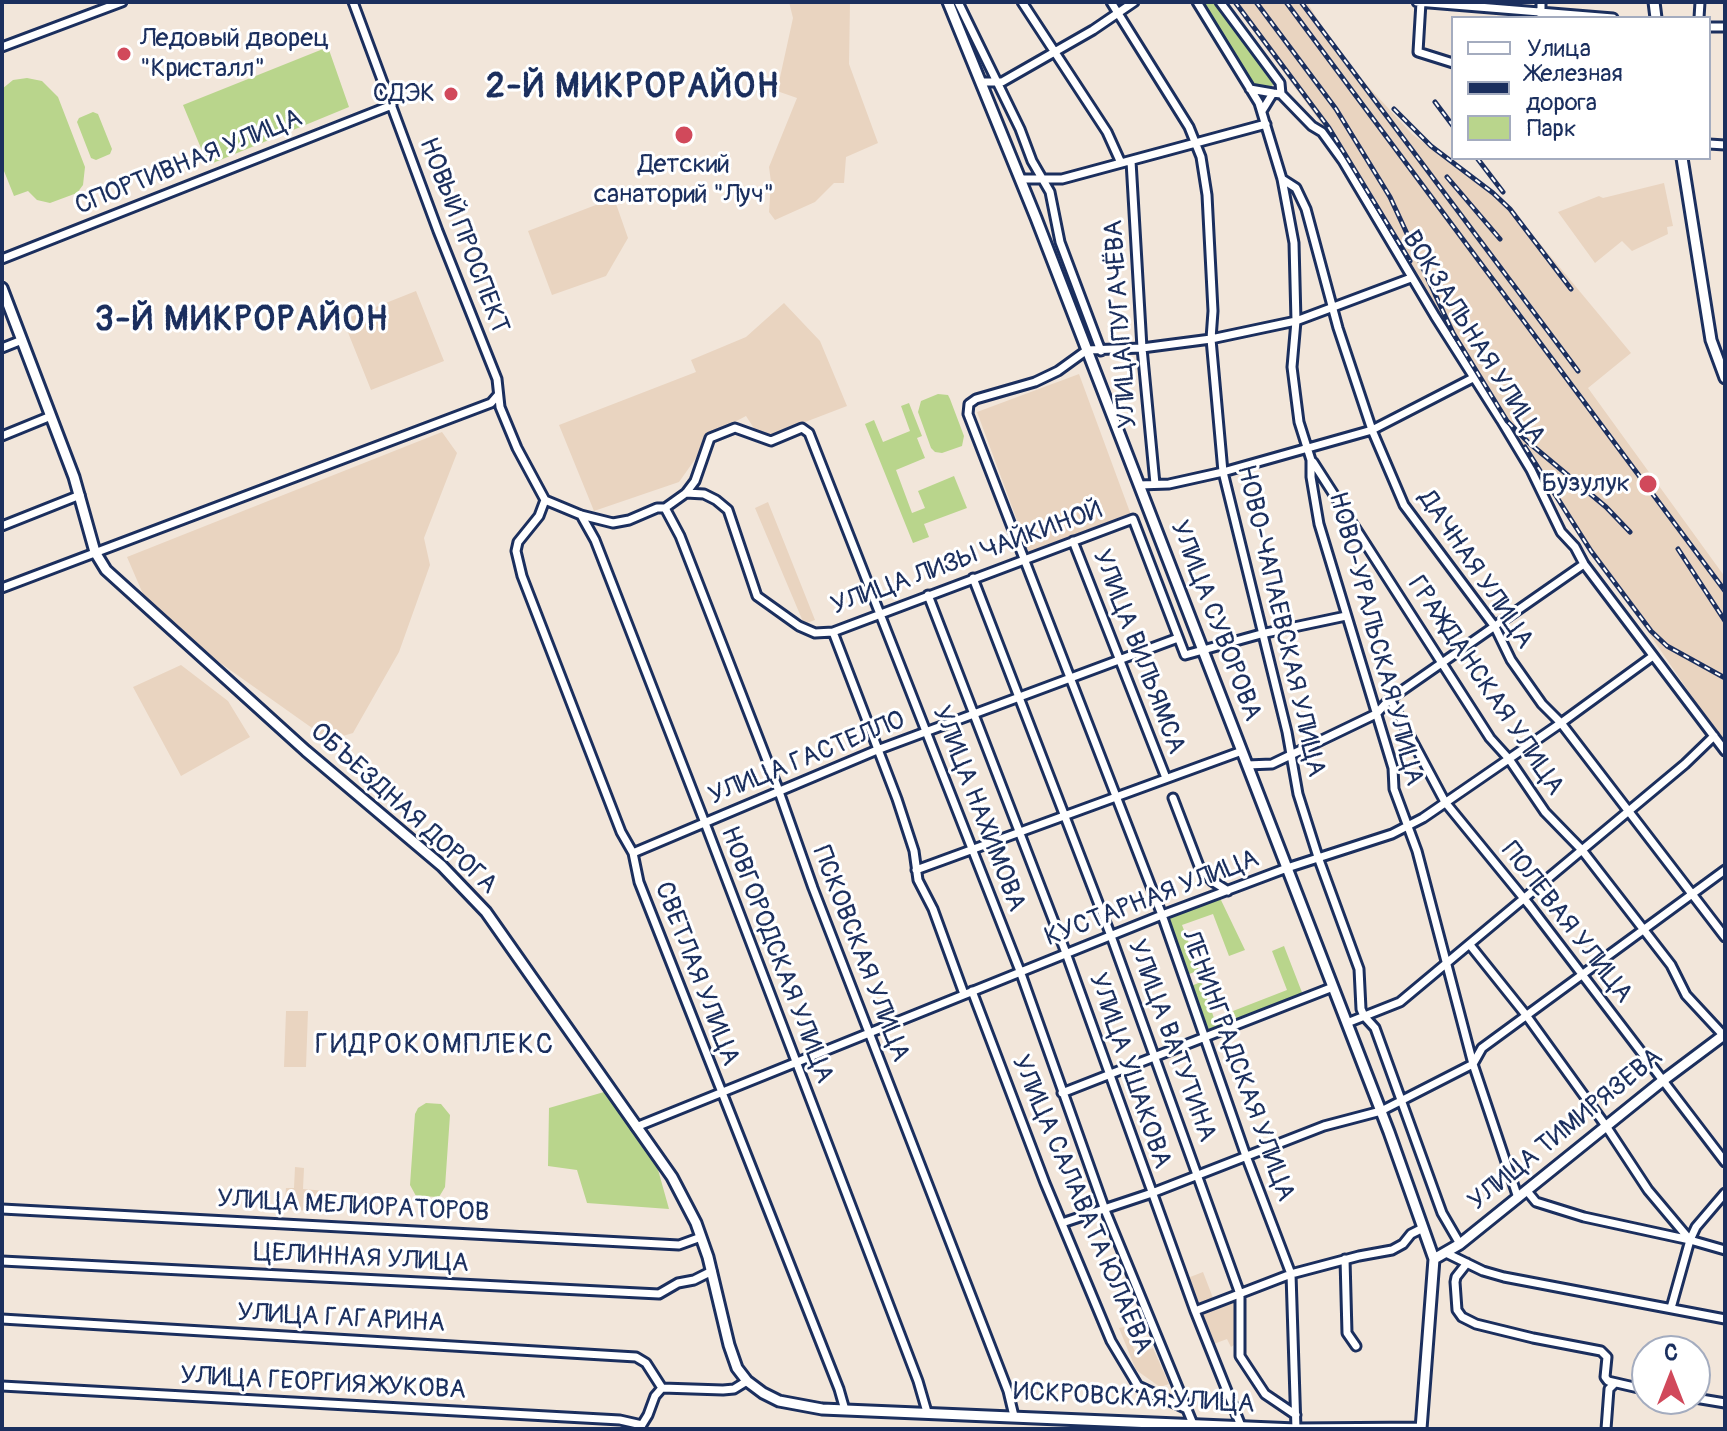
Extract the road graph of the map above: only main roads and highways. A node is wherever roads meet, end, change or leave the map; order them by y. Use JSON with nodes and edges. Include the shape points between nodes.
{"nodes":[{"id":1,"x":948,"y":2,"type":"edge"},
{"id":2,"x":1682,"y":160,"type":"edge"},
{"id":3,"x":2,"y":288,"type":"edge"},
{"id":4,"x":1725,"y":378,"type":"edge"},
{"id":5,"x":1725,"y":1035,"type":"edge"},
{"id":6,"x":1434,"y":1259,"type":"junction"},
{"id":7,"x":845,"y":1410,"type":"joint"},
{"id":8,"x":1296,"y":1429,"type":"edge"},
{"id":9,"x":1307,"y":1429,"type":"edge"},
{"id":10,"x":1422,"y":1429,"type":"edge"}],
"edges":[{"from":1,"to":6,"type":"main road","name":"УЛИЦА СУВОРОВА","via":[[1021,179]]},
{"from":2,"to":4,"type":"main road","via":[[1711,340]]},
{"from":3,"to":7,"type":"main road","name":"ОБЪЕЗДНАЯ ДОРОГА","via":[[80,495],[95,552],[106,570],[467,889],[672,1177],[701,1237],[737,1368],[747,1381],[779,1401]]},
{"from":5,"to":6,"type":"main road","name":"УЛИЦА ТИМИРЯЗЕВА"},
{"from":6,"to":10,"type":"main road"},
{"from":7,"to":8,"type":"main road","name":"ИСКРОВСКАЯ УЛИЦА"},
{"from":8,"to":9,"type":"main road","name":"ИСКРОВСКАЯ УЛИЦА"},
{"from":9,"to":10,"type":"main road","name":"ИСКРОВСКАЯ УЛИЦА"}]}
